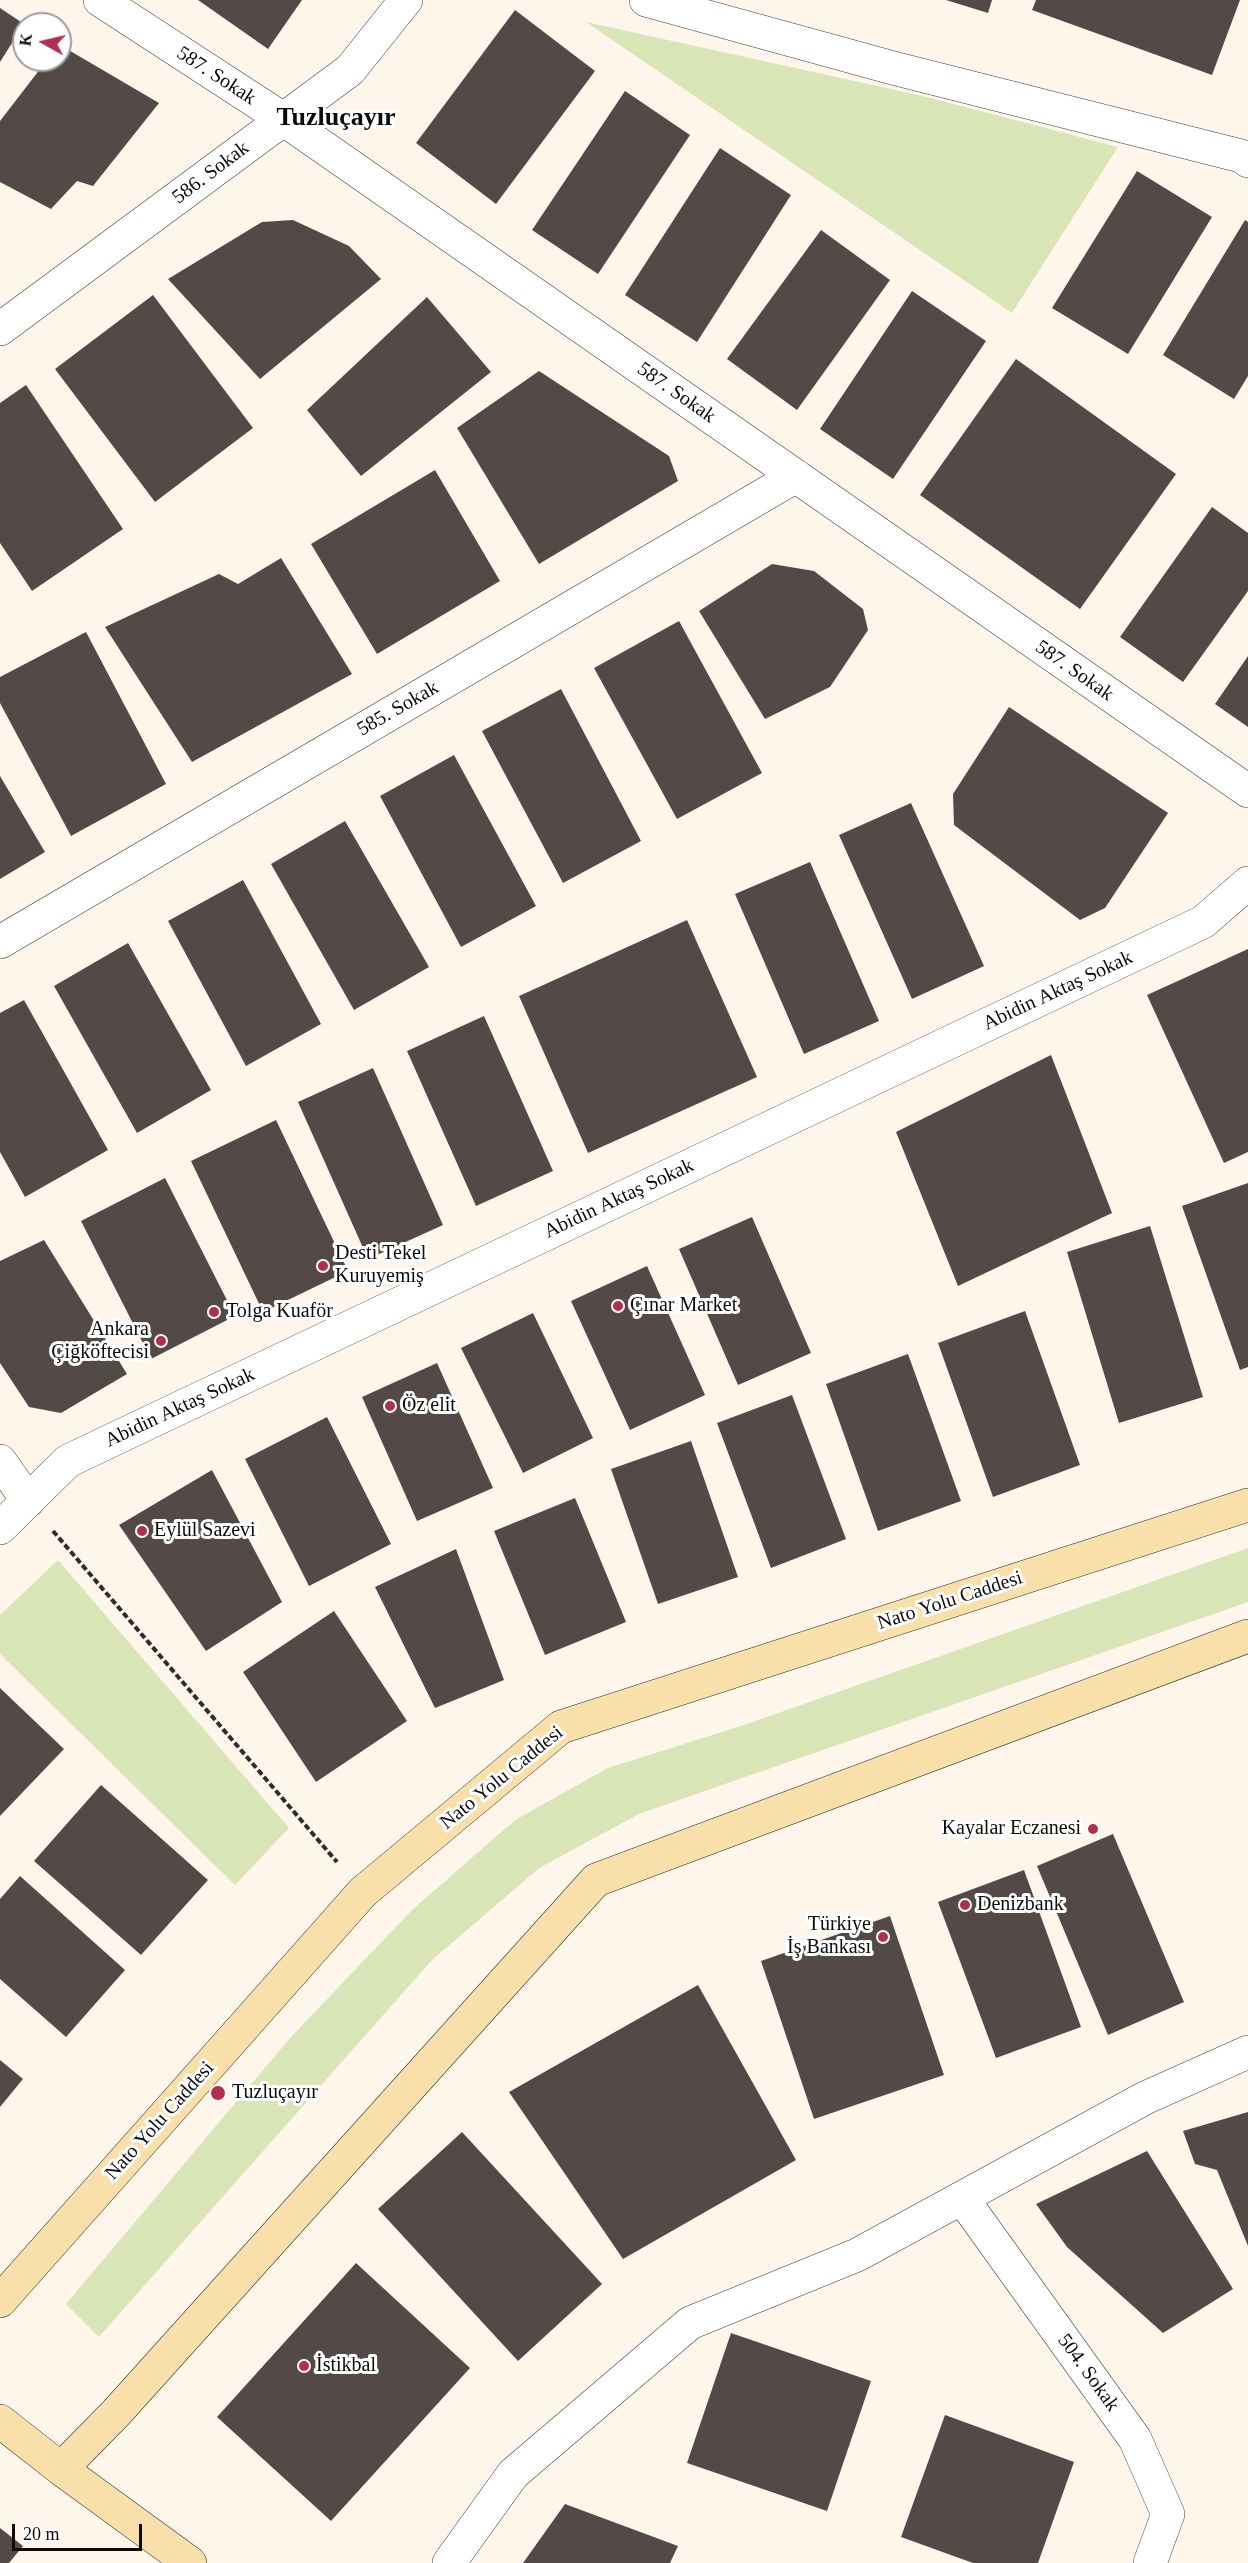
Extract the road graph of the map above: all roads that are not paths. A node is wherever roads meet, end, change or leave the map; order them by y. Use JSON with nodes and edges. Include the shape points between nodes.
{"nodes":[{"id":1,"x":99,"y":0,"type":"edge"},
{"id":2,"x":406,"y":0,"type":"edge"},
{"id":3,"x":646,"y":0,"type":"edge"},
{"id":4,"x":283,"y":119,"type":"junction"},
{"id":5,"x":1246,"y":152,"type":"edge"},
{"id":6,"x":0,"y":329,"type":"edge"},
{"id":7,"x":796,"y":476,"type":"junction"},
{"id":8,"x":1248,"y":791,"type":"edge"},
{"id":9,"x":1248,"y":883,"type":"edge"},
{"id":10,"x":0,"y":942,"type":"edge"},
{"id":11,"x":0,"y":1461,"type":"edge"},
{"id":12,"x":28,"y":1501,"type":"junction"},
{"id":13,"x":1248,"y":1505,"type":"edge"},
{"id":14,"x":0,"y":1528,"type":"edge"},
{"id":15,"x":1248,"y":1636,"type":"edge"},
{"id":16,"x":1248,"y":2052,"type":"edge"},
{"id":17,"x":962,"y":2198,"type":"junction"},
{"id":18,"x":0,"y":2301,"type":"edge"},
{"id":19,"x":0,"y":2421,"type":"edge"},
{"id":20,"x":61,"y":2469,"type":"junction"},
{"id":21,"x":190,"y":2563,"type":"edge"},
{"id":22,"x":449,"y":2563,"type":"edge"},
{"id":23,"x":1150,"y":2563,"type":"edge"}],
"edges":[{"from":1,"to":4,"type":"street","name":"587. Sokak"},
{"from":2,"to":4,"type":"street","name":"586. Sokak","via":[[350,70]]},
{"from":3,"to":5,"type":"street","via":[[893,68]]},
{"from":4,"to":6,"type":"street","name":"586. Sokak"},
{"from":4,"to":7,"type":"street","name":"587. Sokak"},
{"from":7,"to":8,"type":"street","name":"587. Sokak"},
{"from":7,"to":10,"type":"street","name":"585. Sokak"},
{"from":9,"to":12,"type":"street","name":"Abidin Aktaş Sokak","via":[[1203,922],[68,1461]]},
{"from":11,"to":12,"type":"street"},
{"from":12,"to":14,"type":"street","name":"Abidin Aktaş Sokak"},
{"from":13,"to":18,"type":"main road","name":"Nato Yolu Caddesi","via":[[561,1727],[363,1892]]},
{"from":15,"to":20,"type":"main road","via":[[596,1880],[116,2413]]},
{"from":16,"to":17,"type":"street","via":[[1145,2098]]},
{"from":17,"to":22,"type":"street","via":[[857,2256],[690,2323],[513,2474]]},
{"from":17,"to":23,"type":"street","name":"504. Sokak","via":[[1135,2439],[1168,2514]]},
{"from":19,"to":20,"type":"main road"},
{"from":20,"to":21,"type":"main road"}]}
